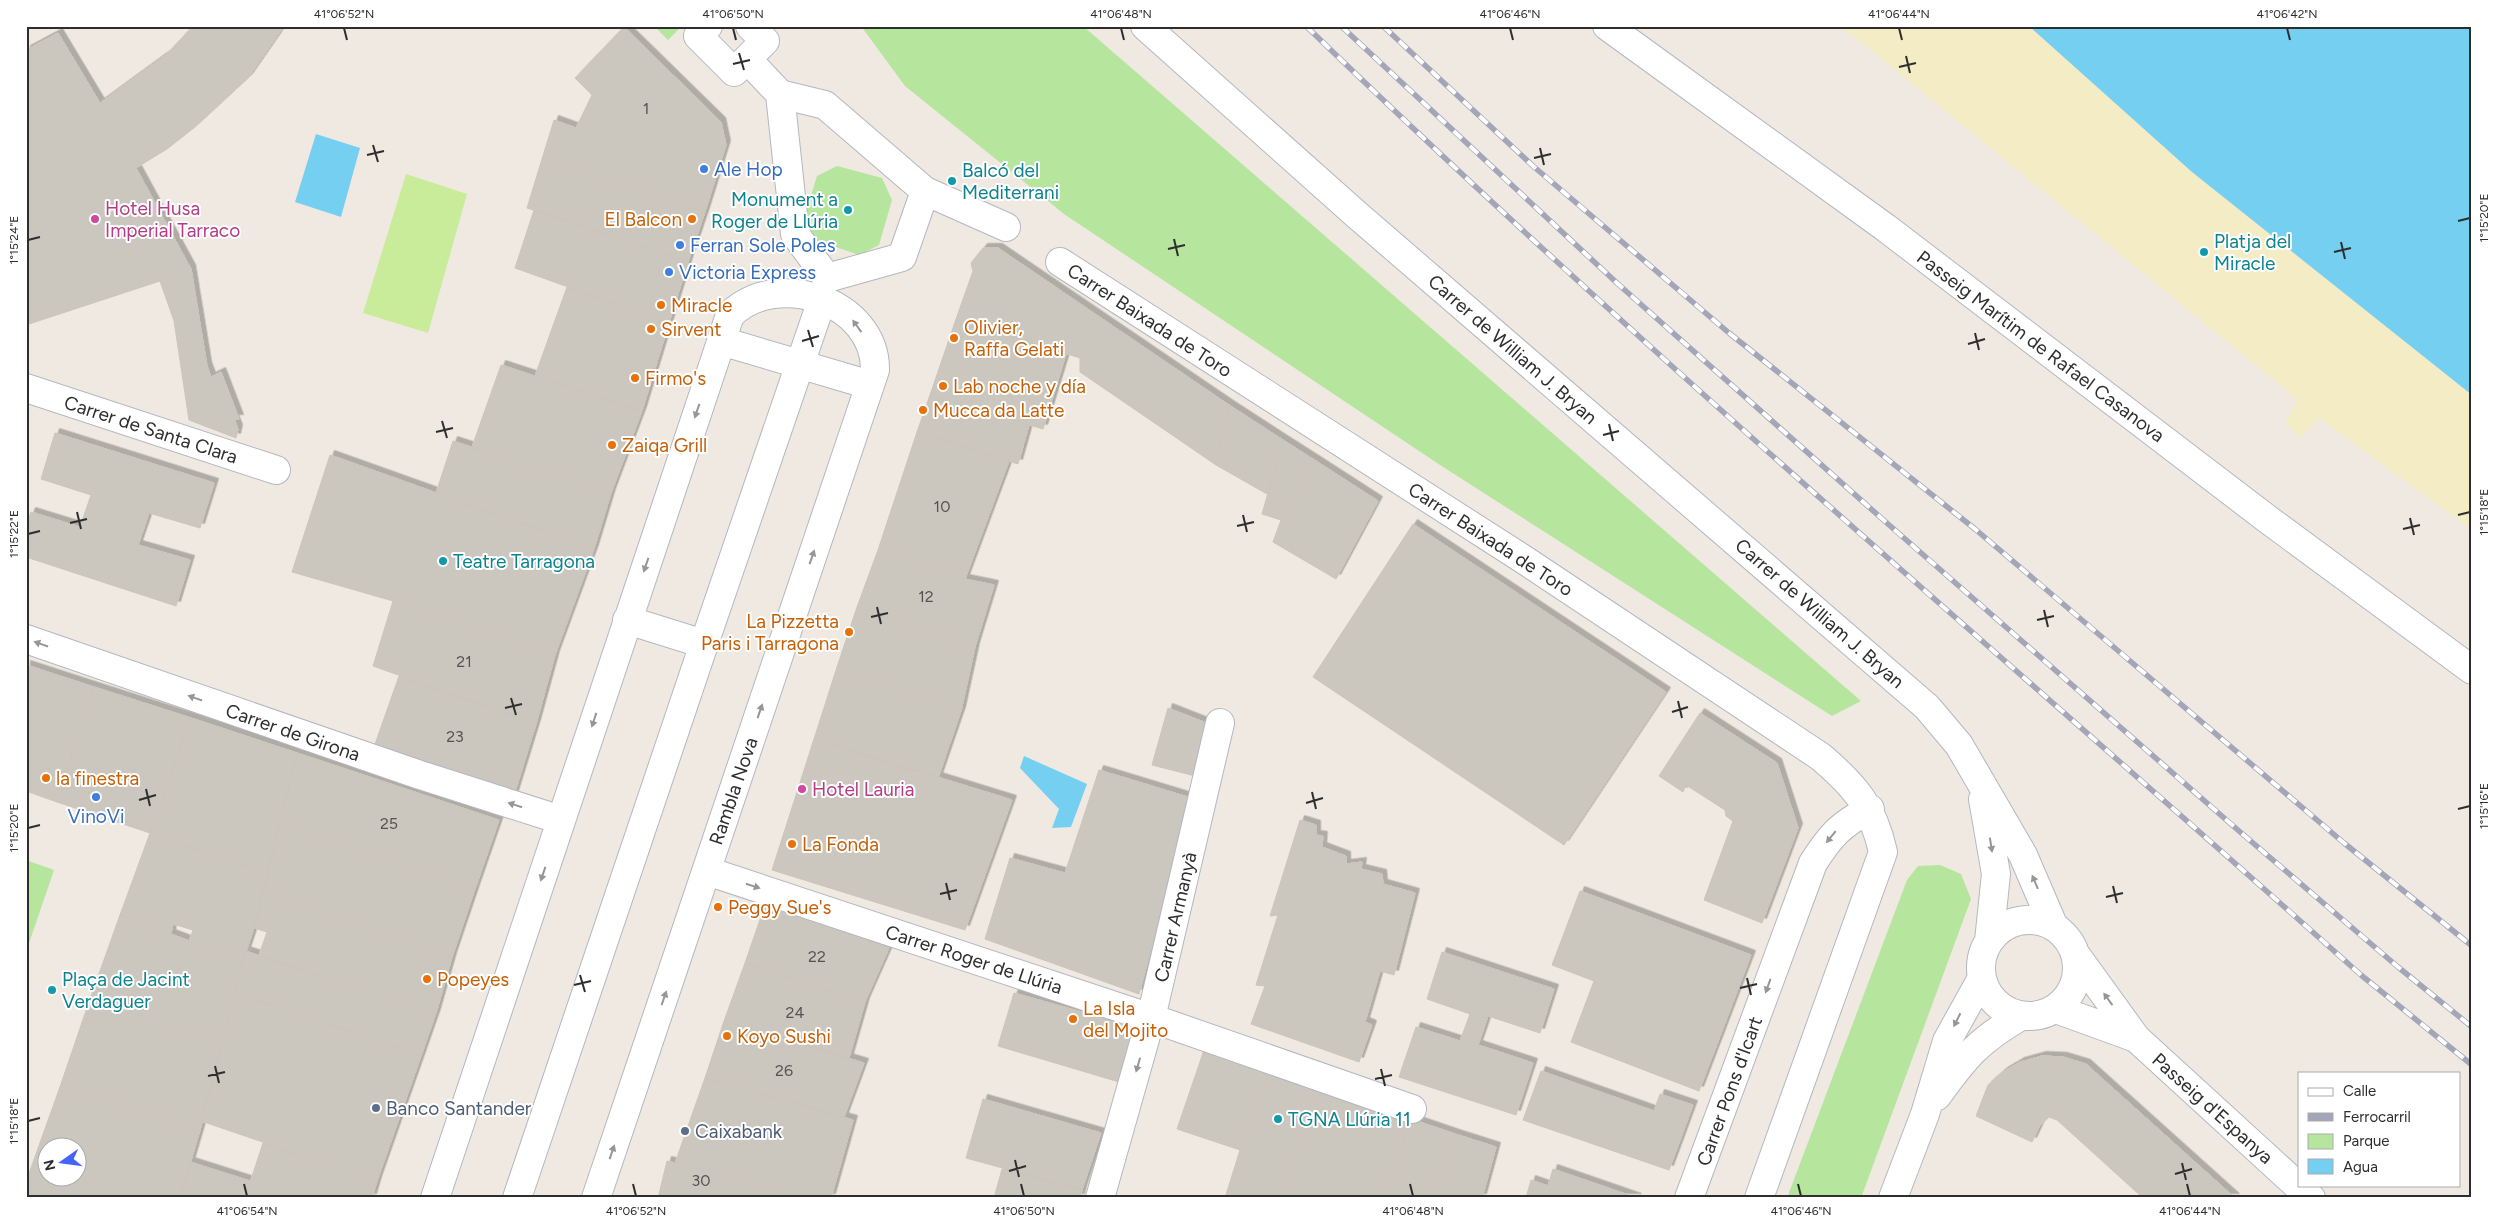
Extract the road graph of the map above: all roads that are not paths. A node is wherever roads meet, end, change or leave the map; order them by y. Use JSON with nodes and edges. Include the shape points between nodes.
{"nodes":[{"id":1,"x":708,"y":26,"type":"edge"},
{"id":2,"x":750,"y":26,"type":"edge"},
{"id":3,"x":1145,"y":26,"type":"edge"},
{"id":4,"x":1607,"y":26,"type":"edge"},
{"id":5,"x":747,"y":59,"type":"junction"},
{"id":6,"x":780,"y":94,"type":"junction"},
{"id":7,"x":925,"y":191,"type":"junction"},
{"id":8,"x":1006,"y":227,"type":"dead end"},
{"id":9,"x":1060,"y":262,"type":"dead end"},
{"id":10,"x":822,"y":300,"type":"junction"},
{"id":11,"x":721,"y":341,"type":"junction"},
{"id":12,"x":800,"y":364,"type":"junction"},
{"id":13,"x":870,"y":385,"type":"junction"},
{"id":14,"x":26,"y":388,"type":"edge"},
{"id":15,"x":276,"y":470,"type":"dead end"},
{"id":16,"x":627,"y":620,"type":"junction"},
{"id":17,"x":26,"y":639,"type":"edge"},
{"id":18,"x":704,"y":644,"type":"junction"},
{"id":19,"x":2472,"y":670,"type":"edge"},
{"id":20,"x":1220,"y":722,"type":"dead end"},
{"id":21,"x":1980,"y":782,"type":"junction"},
{"id":22,"x":1870,"y":809,"type":"junction"},
{"id":23,"x":561,"y":820,"type":"junction"},
{"id":24,"x":707,"y":871,"type":"junction"},
{"id":25,"x":2054,"y":927,"type":"junction"},
{"id":26,"x":1989,"y":941,"type":"junction"},
{"id":27,"x":2076,"y":956,"type":"junction"},
{"id":28,"x":1982,"y":978,"type":"junction"},
{"id":29,"x":2056,"y":1009,"type":"junction"},
{"id":30,"x":2021,"y":1016,"type":"junction"},
{"id":31,"x":1151,"y":1018,"type":"junction"},
{"id":32,"x":2136,"y":1038,"type":"junction"},
{"id":33,"x":1412,"y":1109,"type":"dead end"},
{"id":34,"x":1925,"y":1114,"type":"junction"},
{"id":35,"x":434,"y":1198,"type":"edge"},
{"id":36,"x":517,"y":1198,"type":"edge"},
{"id":37,"x":596,"y":1198,"type":"edge"},
{"id":38,"x":1100,"y":1198,"type":"edge"},
{"id":39,"x":1689,"y":1198,"type":"edge"},
{"id":40,"x":1759,"y":1198,"type":"edge"},
{"id":41,"x":1893,"y":1198,"type":"edge"},
{"id":42,"x":2311,"y":1198,"type":"edge"}],
"edges":[{"from":1,"to":5,"type":"street","via":[[698,36],[734,72]]},
{"from":2,"to":5,"type":"street","via":[[765,41]]},
{"from":3,"to":21,"type":"street","name":"Carrer de William J. Bryan","via":[[1356,215],[1920,701],[1959,745]]},
{"from":4,"to":19,"type":"street","name":"Passeig Marítim de Rafael Casanova","via":[[1886,228],[2266,518]]},
{"from":5,"to":6,"type":"street"},
{"from":6,"to":7,"type":"street","via":[[825,105]]},
{"from":6,"to":7,"type":"street","via":[[795,234],[827,278],[902,257]]},
{"from":7,"to":8,"type":"street"},
{"from":9,"to":22,"type":"street","name":"Carrer Baixada de Toro","via":[[1523,558],[1821,757],[1843,776]]},
{"from":10,"to":11,"type":"street","name":"Rambla Nova","via":[[808,294],[781,292],[754,299],[730,315]]},
{"from":10,"to":12,"type":"street"},
{"from":13,"to":10,"type":"street","name":"Rambla Nova","one_way":true,"via":[[875,357],[869,344],[854,321],[833,304]]},
{"from":11,"to":12,"type":"street"},
{"from":11,"to":16,"type":"street","name":"Rambla Nova","one_way":true},
{"from":12,"to":13,"type":"street"},
{"from":12,"to":18,"type":"street"},
{"from":24,"to":13,"type":"street","name":"Rambla Nova","one_way":true},
{"from":14,"to":15,"type":"street","name":"Carrer de Santa Clara"},
{"from":16,"to":18,"type":"street"},
{"from":16,"to":23,"type":"street","name":"Rambla Nova","one_way":true},
{"from":23,"to":17,"type":"street","name":"Carrer de Girona","one_way":true,"via":[[420,776]]},
{"from":18,"to":36,"type":"street"},
{"from":20,"to":31,"type":"street","name":"Carrer Armanyà"},
{"from":25,"to":21,"type":"street","name":"Carrer de William J. Bryan","one_way":true,"via":[[2023,856]]},
{"from":21,"to":26,"type":"street","name":"Carrer de William J. Bryan","one_way":true,"via":[[1996,874]]},
{"from":22,"to":39,"type":"street","name":"Carrer Pons d'Icart","one_way":true,"via":[[1834,832],[1813,863]]},
{"from":22,"to":40,"type":"street","name":"Carrer Baixada de Toro","via":[[1883,852]]},
{"from":23,"to":35,"type":"street","name":"Rambla Nova","one_way":true},
{"from":24,"to":31,"type":"street","name":"Carrer Roger de Llúria","one_way":true},
{"from":37,"to":24,"type":"street","name":"Rambla Nova","one_way":true},
{"from":25,"to":26,"type":"street","via":[[2026,919],[1999,930]]},
{"from":25,"to":27,"type":"street","via":[[2068,939]]},
{"from":26,"to":28,"type":"street","via":[[1981,965]]},
{"from":27,"to":29,"type":"street","via":[[2078,970],[2074,985]]},
{"from":32,"to":27,"type":"street","name":"Passeig d'Espanya","one_way":true},
{"from":28,"to":30,"type":"street","via":[[1996,1003]]},
{"from":28,"to":34,"type":"street","one_way":true,"via":[[1946,1041]]},
{"from":29,"to":30,"type":"street","via":[[2039,1015]]},
{"from":29,"to":32,"type":"street","name":"Passeig d'Espanya"},
{"from":30,"to":34,"type":"street","via":[[1973,1048]]},
{"from":31,"to":33,"type":"street","name":"Carrer Roger de Llúria"},
{"from":31,"to":38,"type":"street","name":"Carrer Armanyà","one_way":true},
{"from":32,"to":42,"type":"street","name":"Passeig d'Espanya"},
{"from":34,"to":41,"type":"street"}]}
